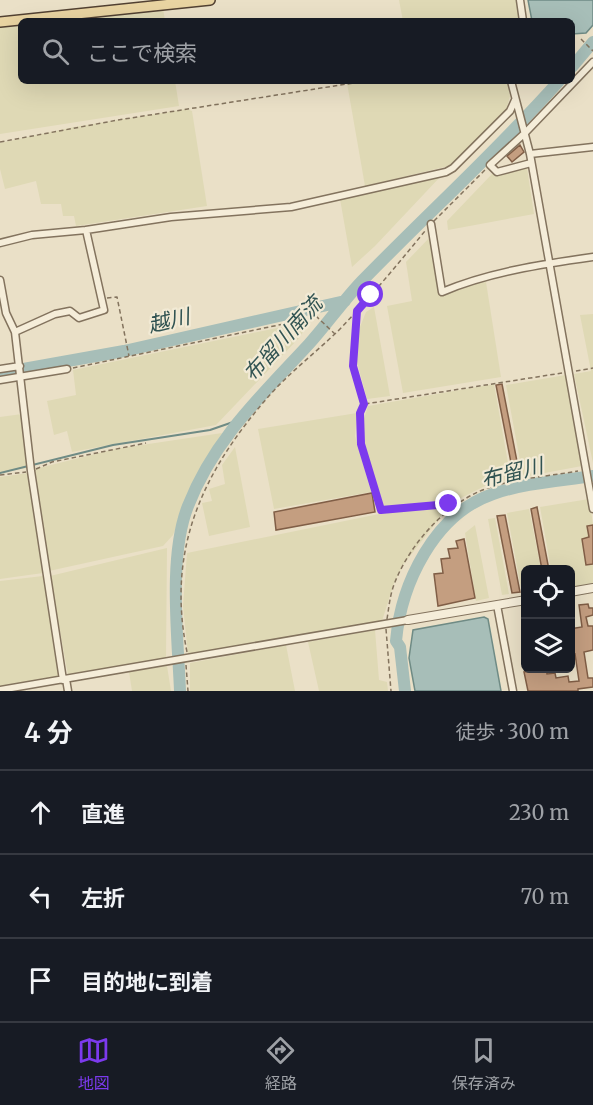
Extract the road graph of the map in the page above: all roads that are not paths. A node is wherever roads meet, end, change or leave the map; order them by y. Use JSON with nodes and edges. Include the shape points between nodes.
{"nodes":[{"id":1,"x":210,"y":0,"type":"edge"},
{"id":2,"x":520,"y":0,"type":"edge"},
{"id":3,"x":38,"y":18,"type":"edge"},
{"id":4,"x":523,"y":18,"type":"edge"},
{"id":5,"x":18,"y":20,"type":"edge"},
{"id":6,"x":0,"y":22,"type":"edge"},
{"id":7,"x":593,"y":62,"type":"edge"},
{"id":8,"x":575,"y":80,"type":"edge"},
{"id":9,"x":512,"y":84,"type":"edge"},
{"id":10,"x":571,"y":84,"type":"edge"},
{"id":11,"x":516,"y":103,"type":"junction"},
{"id":12,"x":524,"y":131,"type":"junction"},
{"id":13,"x":593,"y":147,"type":"edge"},
{"id":14,"x":530,"y":154,"type":"junction"},
{"id":15,"x":531,"y":163,"type":"junction"},
{"id":16,"x":431,"y":224,"type":"road end"},
{"id":17,"x":86,"y":230,"type":"junction"},
{"id":18,"x":0,"y":243,"type":"edge"},
{"id":19,"x":593,"y":256,"type":"edge"},
{"id":20,"x":549,"y":263,"type":"junction"},
{"id":21,"x":0,"y":285,"type":"edge"},
{"id":22,"x":15,"y":332,"type":"junction"},
{"id":23,"x":20,"y":366,"type":"junction"},
{"id":24,"x":0,"y":369,"type":"edge"},
{"id":25,"x":67,"y":369,"type":"road end"},
{"id":26,"x":21,"y":379,"type":"junction"},
{"id":27,"x":0,"y":380,"type":"edge"},
{"id":28,"x":593,"y":509,"type":"edge"},
{"id":29,"x":593,"y":588,"type":"edge"},
{"id":30,"x":575,"y":591,"type":"edge"},
{"id":31,"x":521,"y":601,"type":"edge"},
{"id":32,"x":497,"y":605,"type":"junction"},
{"id":33,"x":408,"y":620,"type":"joint"},
{"id":34,"x":65,"y":680,"type":"junction"},
{"id":35,"x":0,"y":690,"type":"edge"},
{"id":36,"x":68,"y":691,"type":"edge"},
{"id":37,"x":513,"y":691,"type":"edge"}],
"edges":[{"from":1,"to":3,"type":"main road"},
{"from":2,"to":4,"type":"street"},
{"from":5,"to":6,"type":"main road"},
{"from":7,"to":8,"type":"street"},
{"from":9,"to":11,"type":"street"},
{"from":10,"to":12,"type":"street"},
{"from":11,"to":12,"type":"street"},
{"from":11,"to":17,"type":"street","via":[[446,172],[291,207],[171,217]]},
{"from":12,"to":14,"type":"street"},
{"from":12,"to":15,"type":"street","via":[[490,165],[497,172]]},
{"from":13,"to":14,"type":"street"},
{"from":14,"to":15,"type":"street"},
{"from":15,"to":20,"type":"street"},
{"from":16,"to":20,"type":"street","via":[[442,292]]},
{"from":17,"to":18,"type":"street","via":[[32,235]]},
{"from":17,"to":22,"type":"street","via":[[104,310],[79,318],[70,310]]},
{"from":19,"to":20,"type":"street"},
{"from":20,"to":28,"type":"street"},
{"from":21,"to":22,"type":"street"},
{"from":22,"to":23,"type":"street"},
{"from":23,"to":24,"type":"street"},
{"from":23,"to":26,"type":"street"},
{"from":25,"to":26,"type":"street"},
{"from":26,"to":27,"type":"street"},
{"from":26,"to":34,"type":"street","via":[[31,471]]},
{"from":29,"to":30,"type":"street"},
{"from":31,"to":32,"type":"street"},
{"from":32,"to":33,"type":"street"},
{"from":32,"to":37,"type":"street"},
{"from":33,"to":34,"type":"street"},
{"from":34,"to":35,"type":"street"},
{"from":34,"to":36,"type":"street"}]}
